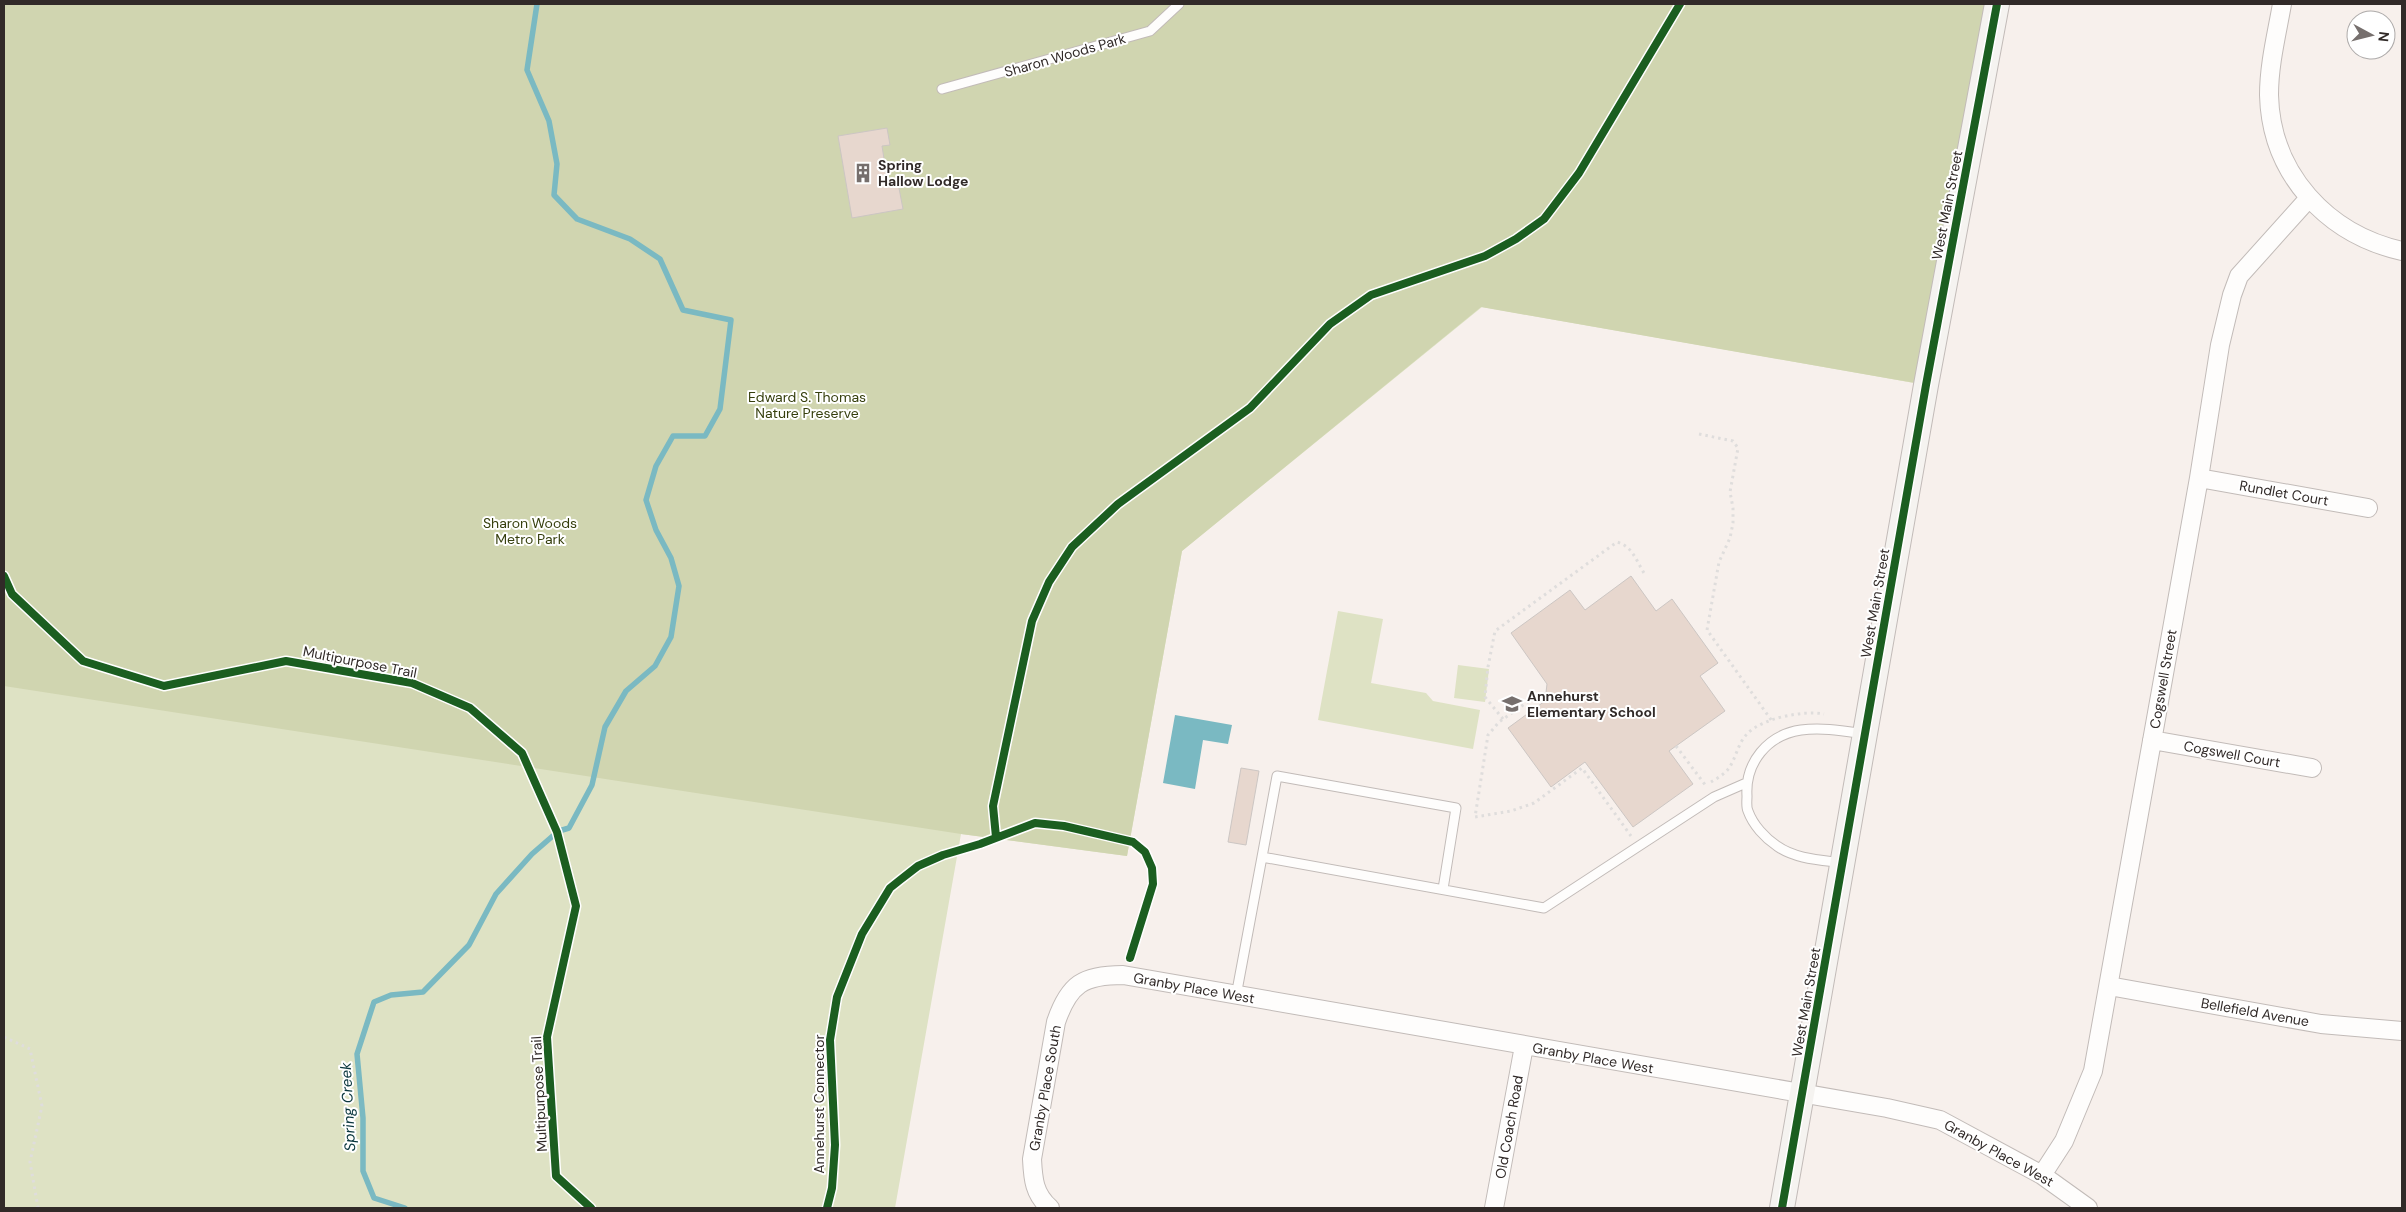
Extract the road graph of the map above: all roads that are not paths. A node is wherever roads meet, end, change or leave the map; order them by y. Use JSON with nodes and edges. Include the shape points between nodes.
{"nodes":[{"id":1,"x":1179,"y":4,"type":"edge"},
{"id":2,"x":1997,"y":4,"type":"edge"},
{"id":3,"x":2282,"y":4,"type":"edge"},
{"id":4,"x":942,"y":89,"type":"dead end"},
{"id":5,"x":2309,"y":198,"type":"junction"},
{"id":6,"x":2402,"y":251,"type":"edge"},
{"id":7,"x":2199,"y":478,"type":"junction"},
{"id":8,"x":2368,"y":508,"type":"dead end"},
{"id":9,"x":1865,"y":734,"type":"junction"},
{"id":10,"x":2152,"y":740,"type":"junction"},
{"id":11,"x":2312,"y":768,"type":"dead end"},
{"id":12,"x":1746,"y":782,"type":"junction"},
{"id":13,"x":1262,"y":857,"type":"junction"},
{"id":14,"x":1842,"y":863,"type":"junction"},
{"id":15,"x":1443,"y":889,"type":"junction"},
{"id":16,"x":1078,"y":984,"type":"joint"},
{"id":17,"x":2109,"y":986,"type":"junction"},
{"id":18,"x":1236,"y":996,"type":"junction"},
{"id":19,"x":2402,"y":1031,"type":"edge"},
{"id":20,"x":1524,"y":1046,"type":"junction"},
{"id":21,"x":1802,"y":1094,"type":"junction"},
{"id":22,"x":2042,"y":1175,"type":"junction"},
{"id":23,"x":1044,"y":1203,"type":"edge"},
{"id":24,"x":1494,"y":1208,"type":"edge"},
{"id":25,"x":1782,"y":1208,"type":"edge"},
{"id":26,"x":2088,"y":1208,"type":"edge"}],
"edges":[{"from":1,"to":4,"type":"lane","name":"Sharon Woods Park","via":[[1150,31]]},
{"from":2,"to":9,"type":"main road","name":"West Main Street"},
{"from":3,"to":5,"type":"street","via":[[2269,97],[2276,137],[2292,175]]},
{"from":5,"to":6,"type":"street","via":[[2353,234]]},
{"from":5,"to":7,"type":"street","name":"Cogswell Street","via":[[2239,276],[2220,345]]},
{"from":7,"to":8,"type":"street","name":"Rundlet Court"},
{"from":7,"to":10,"type":"street","name":"Cogswell Street"},
{"from":9,"to":12,"type":"lane","via":[[1827,729],[1800,730],[1776,738],[1756,756]]},
{"from":9,"to":14,"type":"main road","name":"West Main Street"},
{"from":10,"to":11,"type":"street","name":"Cogswell Court"},
{"from":10,"to":17,"type":"street","name":"Cogswell Street"},
{"from":12,"to":14,"type":"lane","via":[[1748,811],[1761,832],[1778,847],[1804,858]]},
{"from":12,"to":15,"type":"lane","via":[[1714,797],[1544,908]]},
{"from":13,"to":15,"type":"lane"},
{"from":13,"to":15,"type":"lane","via":[[1277,776],[1456,808]]},
{"from":13,"to":18,"type":"lane"},
{"from":14,"to":21,"type":"main road","name":"West Main Street"},
{"from":16,"to":18,"type":"street","name":"Granby Place West","via":[[1099,975],[1123,975]]},
{"from":16,"to":23,"type":"street","name":"Granby Place South","via":[[1063,1001],[1056,1022],[1032,1159],[1032,1179]]},
{"from":17,"to":19,"type":"street","name":"Bellefield Avenue","via":[[2321,1024]]},
{"from":17,"to":22,"type":"street","name":"Cogswell Street","via":[[2093,1071],[2064,1141]]},
{"from":18,"to":20,"type":"street","name":"Granby Place West"},
{"from":20,"to":21,"type":"street","name":"Granby Place West"},
{"from":20,"to":24,"type":"street","name":"Old Coach Road"},
{"from":21,"to":22,"type":"street","name":"Granby Place West","via":[[1940,1120]]},
{"from":21,"to":25,"type":"main road","name":"West Main Street"},
{"from":22,"to":26,"type":"street","name":"Granby Place West"}]}
